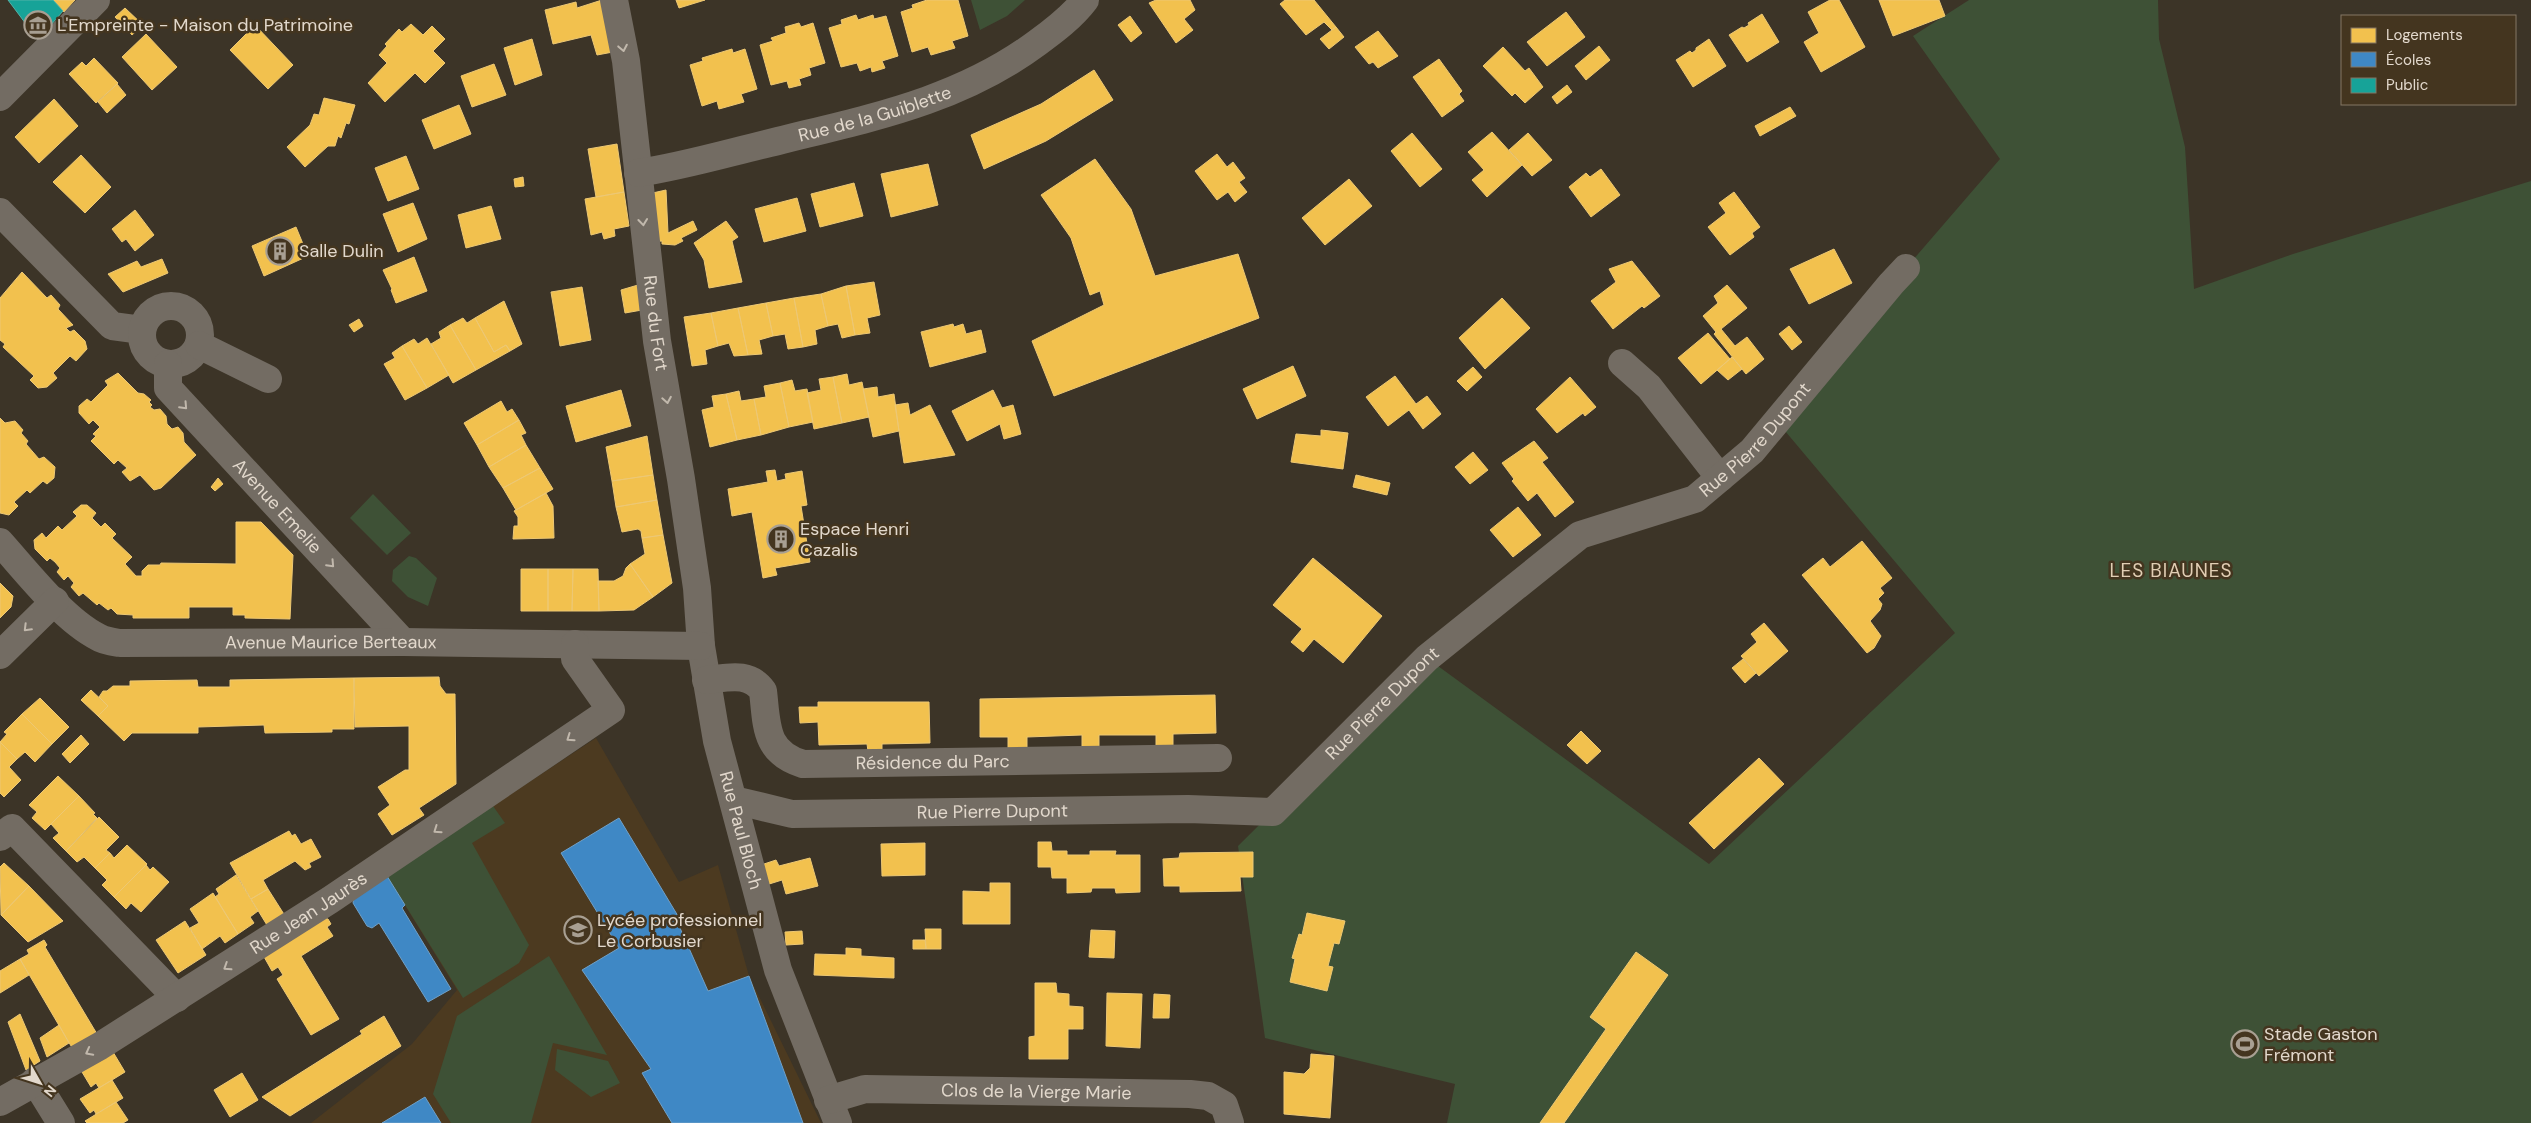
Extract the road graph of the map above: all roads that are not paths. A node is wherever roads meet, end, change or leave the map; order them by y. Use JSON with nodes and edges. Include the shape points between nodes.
{"nodes":[{"id":1,"x":96,"y":0,"type":"edge"},
{"id":2,"x":614,"y":0,"type":"edge"},
{"id":3,"x":1085,"y":0,"type":"edge"},
{"id":4,"x":0,"y":97,"type":"edge"},
{"id":5,"x":638,"y":173,"type":"junction"},
{"id":6,"x":0,"y":212,"type":"edge"},
{"id":7,"x":1906,"y":268,"type":"dead end"},
{"id":8,"x":142,"y":330,"type":"junction"},
{"id":9,"x":199,"y":345,"type":"junction"},
{"id":10,"x":1622,"y":363,"type":"dead end"},
{"id":11,"x":168,"y":364,"type":"junction"},
{"id":12,"x":268,"y":379,"type":"dead end"},
{"id":13,"x":1720,"y":478,"type":"junction"},
{"id":14,"x":0,"y":542,"type":"edge"},
{"id":15,"x":55,"y":601,"type":"junction"},
{"id":16,"x":403,"y":642,"type":"junction"},
{"id":17,"x":575,"y":644,"type":"junction"},
{"id":18,"x":701,"y":646,"type":"junction"},
{"id":19,"x":0,"y":655,"type":"edge"},
{"id":20,"x":706,"y":680,"type":"junction"},
{"id":21,"x":1218,"y":758,"type":"dead end"},
{"id":22,"x":734,"y":800,"type":"junction"},
{"id":23,"x":0,"y":837,"type":"edge"},
{"id":24,"x":177,"y":998,"type":"junction"},
{"id":25,"x":35,"y":1081,"type":"junction"},
{"id":26,"x":0,"y":1102,"type":"edge"},
{"id":27,"x":833,"y":1111,"type":"edge"},
{"id":28,"x":61,"y":1123,"type":"edge"},
{"id":29,"x":1230,"y":1123,"type":"edge"}],
"edges":[{"from":1,"to":4,"type":"street"},
{"from":2,"to":5,"type":"street","name":"Rue du Fort","one_way":true,"via":[[626,61]]},
{"from":3,"to":5,"type":"street","name":"Rue de la Guiblette","via":[[1052,32],[1015,59],[927,102],[865,120]]},
{"from":5,"to":18,"type":"street","name":"Rue du Fort","one_way":true,"via":[[657,341],[697,588]]},
{"from":6,"to":8,"type":"street","via":[[112,326]]},
{"from":7,"to":13,"type":"street","name":"Rue Pierre Dupont","via":[[1752,451]]},
{"from":8,"to":9,"type":"street","via":[[151,314],[167,306],[177,306],[194,316],[201,335]]},
{"from":8,"to":11,"type":"street","via":[[146,349],[159,361]]},
{"from":9,"to":11,"type":"street","via":[[186,360]]},
{"from":9,"to":12,"type":"street"},
{"from":10,"to":13,"type":"street","via":[[1649,387]]},
{"from":11,"to":16,"type":"street","name":"Avenue Emelie","one_way":true,"via":[[168,388]]},
{"from":13,"to":22,"type":"street","name":"Rue Pierre Dupont","via":[[1695,499],[1580,535],[1427,658],[1273,812],[1188,809],[792,814]]},
{"from":14,"to":15,"type":"street","name":"Avenue Maurice Berteaux"},
{"from":15,"to":16,"type":"street","name":"Avenue Maurice Berteaux","via":[[87,631],[120,643]]},
{"from":15,"to":19,"type":"street","one_way":true},
{"from":16,"to":17,"type":"street","name":"Avenue Maurice Berteaux"},
{"from":17,"to":18,"type":"street","name":"Avenue Maurice Berteaux"},
{"from":17,"to":24,"type":"street","name":"Rue Jean Jaurès","one_way":true,"via":[[575,659],[611,710],[389,863]]},
{"from":18,"to":20,"type":"street","name":"Rue Paul Bloch"},
{"from":20,"to":21,"type":"street","name":"Résidence du Parc","via":[[743,677],[759,685],[763,691],[770,739],[781,755],[803,764]]},
{"from":20,"to":22,"type":"street","name":"Rue Paul Bloch","via":[[717,741]]},
{"from":22,"to":27,"type":"street","name":"Rue Paul Bloch","via":[[778,970]]},
{"from":23,"to":24,"type":"street","via":[[12,828]]},
{"from":24,"to":25,"type":"street","name":"Rue Jean Jaurès","one_way":true,"via":[[100,1046]]},
{"from":25,"to":26,"type":"street","name":"Rue Jean Jaurès"},
{"from":25,"to":28,"type":"street"},
{"from":27,"to":29,"type":"street","name":"Clos de la Vierge Marie","via":[[865,1089],[1190,1094],[1208,1096],[1224,1105]]}]}
